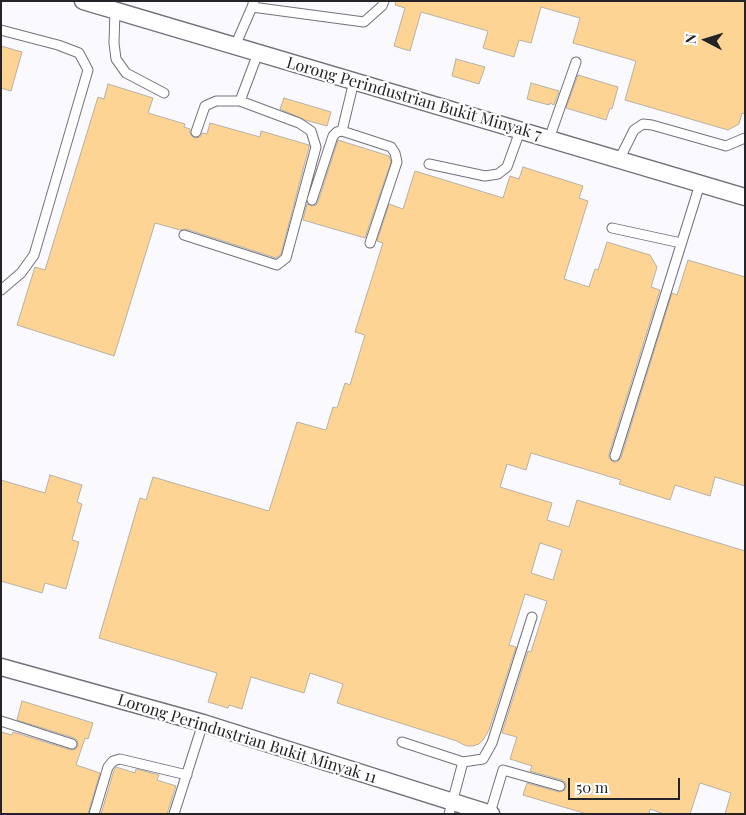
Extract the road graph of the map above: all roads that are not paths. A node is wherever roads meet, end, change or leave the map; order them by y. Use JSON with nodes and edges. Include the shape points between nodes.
{"nodes":[{"id":1,"x":83,"y":1,"type":"edge"},
{"id":2,"x":384,"y":1,"type":"edge"},
{"id":3,"x":253,"y":4,"type":"edge"},
{"id":4,"x":115,"y":11,"type":"junction"},
{"id":5,"x":1,"y":30,"type":"edge"},
{"id":6,"x":235,"y":46,"type":"junction"},
{"id":7,"x":258,"y":53,"type":"junction"},
{"id":8,"x":576,"y":62,"type":"dead end"},
{"id":9,"x":354,"y":82,"type":"junction"},
{"id":10,"x":164,"y":93,"type":"dead end"},
{"id":11,"x":240,"y":101,"type":"junction"},
{"id":12,"x":342,"y":131,"type":"junction"},
{"id":13,"x":520,"y":131,"type":"junction"},
{"id":14,"x":196,"y":132,"type":"dead end"},
{"id":15,"x":745,"y":138,"type":"edge"},
{"id":16,"x":549,"y":139,"type":"junction"},
{"id":17,"x":619,"y":160,"type":"junction"},
{"id":18,"x":429,"y":164,"type":"dead end"},
{"id":19,"x":700,"y":184,"type":"junction"},
{"id":20,"x":745,"y":197,"type":"edge"},
{"id":21,"x":312,"y":200,"type":"dead end"},
{"id":22,"x":612,"y":228,"type":"dead end"},
{"id":23,"x":184,"y":235,"type":"dead end"},
{"id":24,"x":370,"y":243,"type":"dead end"},
{"id":25,"x":681,"y":244,"type":"junction"},
{"id":26,"x":1,"y":290,"type":"edge"},
{"id":27,"x":615,"y":456,"type":"dead end"},
{"id":28,"x":532,"y":617,"type":"dead end"},
{"id":29,"x":1,"y":667,"type":"edge"},
{"id":30,"x":1,"y":720,"type":"edge"},
{"id":31,"x":203,"y":723,"type":"junction"},
{"id":32,"x":402,"y":742,"type":"dead end"},
{"id":33,"x":72,"y":744,"type":"dead end"},
{"id":34,"x":463,"y":762,"type":"junction"},
{"id":35,"x":187,"y":775,"type":"junction"},
{"id":36,"x":560,"y":786,"type":"dead end"},
{"id":37,"x":451,"y":808,"type":"edge"},
{"id":38,"x":94,"y":814,"type":"edge"},
{"id":39,"x":174,"y":814,"type":"edge"},
{"id":40,"x":490,"y":814,"type":"edge"}],
"edges":[{"from":1,"to":4,"type":"street","name":"Lorong Perindustrian Bukit Minyak 7"},
{"from":2,"to":3,"type":"lane","via":[[364,22]]},
{"from":3,"to":6,"type":"lane"},
{"from":4,"to":6,"type":"street","name":"Lorong Perindustrian Bukit Minyak 7"},
{"from":4,"to":10,"type":"lane","via":[[116,59],[126,73]]},
{"from":5,"to":26,"type":"lane","via":[[80,54],[88,70],[34,255],[21,273]]},
{"from":6,"to":7,"type":"street","name":"Lorong Perindustrian Bukit Minyak 7"},
{"from":7,"to":9,"type":"street","name":"Lorong Perindustrian Bukit Minyak 7"},
{"from":7,"to":11,"type":"lane"},
{"from":8,"to":16,"type":"lane"},
{"from":9,"to":12,"type":"lane"},
{"from":9,"to":13,"type":"street","name":"Lorong Perindustrian Bukit Minyak 7"},
{"from":11,"to":14,"type":"lane","via":[[216,101],[205,106]]},
{"from":11,"to":23,"type":"lane","via":[[299,123],[311,131],[316,147],[286,258],[277,265]]},
{"from":12,"to":21,"type":"lane","via":[[333,136]]},
{"from":12,"to":24,"type":"lane","via":[[390,147],[395,153],[397,162]]},
{"from":13,"to":16,"type":"street","name":"Lorong Perindustrian Bukit Minyak 7"},
{"from":13,"to":18,"type":"lane","via":[[507,167],[498,174],[486,176]]},
{"from":15,"to":17,"type":"lane","via":[[726,146],[643,124],[634,130]]},
{"from":16,"to":17,"type":"street","name":"Lorong Perindustrian Bukit Minyak 7"},
{"from":17,"to":19,"type":"street","name":"Lorong Perindustrian Bukit Minyak 7"},
{"from":19,"to":20,"type":"street","name":"Lorong Perindustrian Bukit Minyak 7"},
{"from":19,"to":25,"type":"lane"},
{"from":22,"to":25,"type":"lane"},
{"from":25,"to":27,"type":"lane"},
{"from":28,"to":34,"type":"lane","via":[[492,743],[483,759]]},
{"from":29,"to":31,"type":"street","name":"Lorong Perindustrian Bukit Minyak 11"},
{"from":30,"to":33,"type":"lane"},
{"from":31,"to":35,"type":"lane"},
{"from":31,"to":37,"type":"street","name":"Lorong Perindustrian Bukit Minyak 11"},
{"from":32,"to":34,"type":"lane"},
{"from":34,"to":37,"type":"lane"},
{"from":35,"to":38,"type":"lane","via":[[120,759],[113,761]]},
{"from":35,"to":39,"type":"lane"},
{"from":36,"to":40,"type":"lane","via":[[503,770]]},
{"from":37,"to":40,"type":"street","name":"Lorong Perindustrian Bukit Minyak 11"}]}
